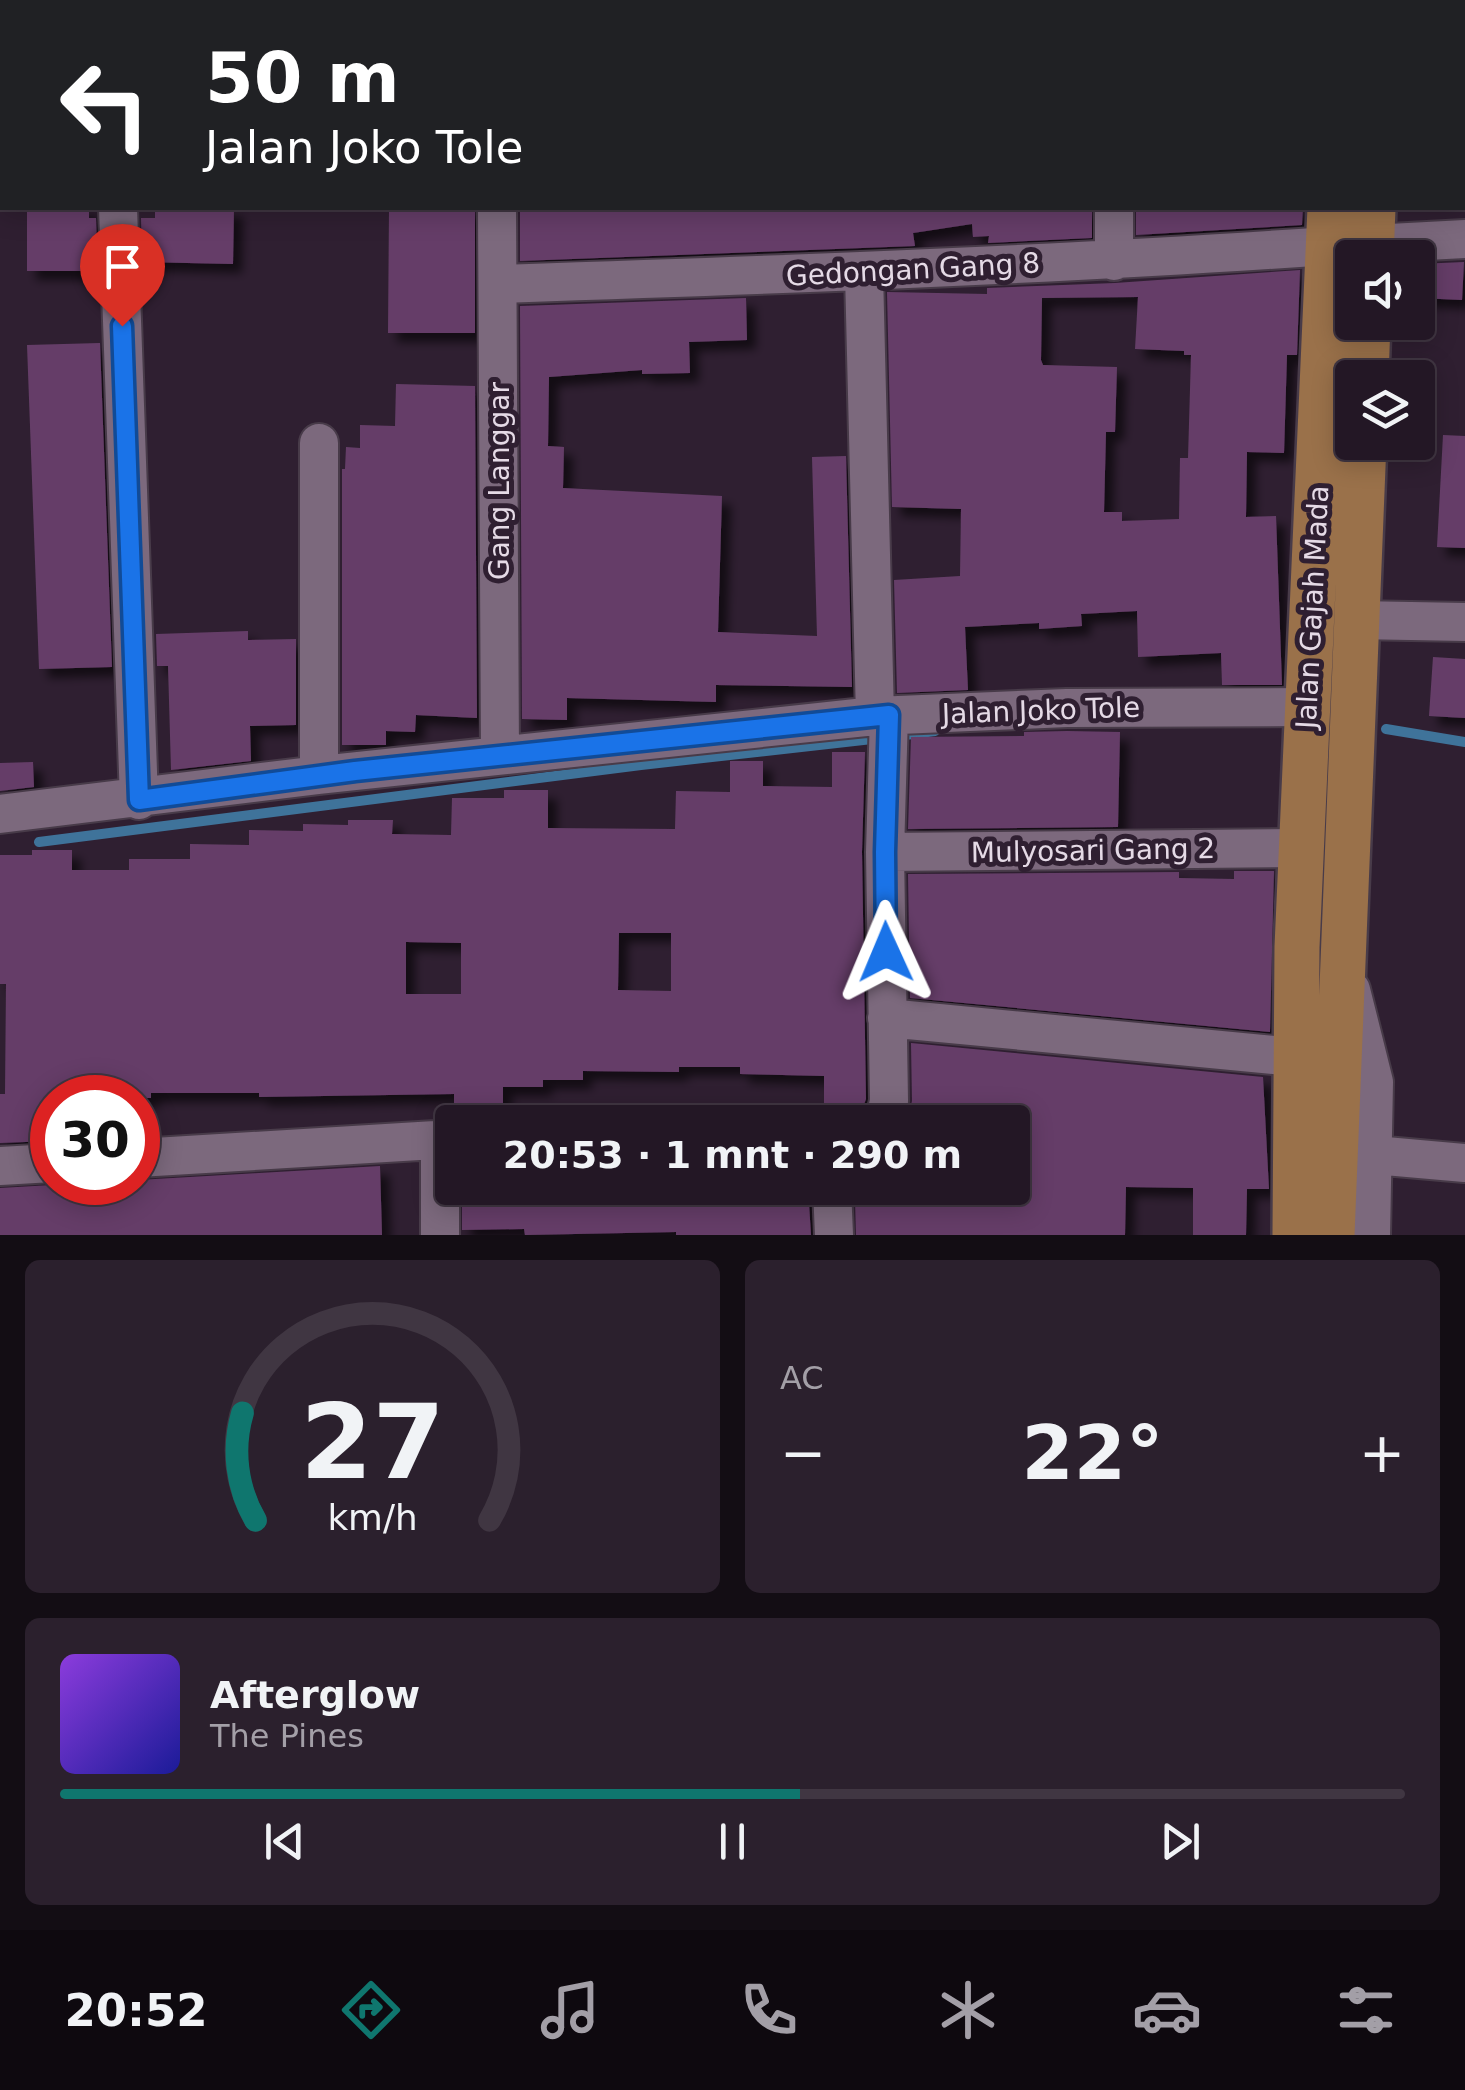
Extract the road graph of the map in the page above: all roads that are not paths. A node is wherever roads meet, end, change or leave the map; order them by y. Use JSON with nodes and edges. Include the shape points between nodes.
{"nodes":[{"id":1,"x":118,"y":210,"type":"edge"},
{"id":2,"x":497,"y":210,"type":"edge"},
{"id":3,"x":1114,"y":210,"type":"edge"},
{"id":4,"x":1354,"y":232,"type":"edge"},
{"id":5,"x":1465,"y":239,"type":"edge"},
{"id":6,"x":1114,"y":261,"type":"junction"},
{"id":7,"x":864,"y":272,"type":"junction"},
{"id":8,"x":498,"y":284,"type":"junction"},
{"id":9,"x":320,"y":444,"type":"dead end"},
{"id":10,"x":1363,"y":460,"type":"edge"},
{"id":11,"x":1356,"y":620,"type":"junction"},
{"id":12,"x":1465,"y":622,"type":"edge"},
{"id":13,"x":1308,"y":706,"type":"junction"},
{"id":14,"x":885,"y":726,"type":"junction"},
{"id":15,"x":500,"y":755,"type":"junction"},
{"id":16,"x":318,"y":776,"type":"junction"},
{"id":17,"x":139,"y":800,"type":"junction"},
{"id":18,"x":0,"y":814,"type":"edge"},
{"id":19,"x":1301,"y":848,"type":"junction"},
{"id":20,"x":885,"y":852,"type":"junction"},
{"id":21,"x":1297,"y":947,"type":"junction"},
{"id":22,"x":1343,"y":958,"type":"junction"},
{"id":23,"x":887,"y":1018,"type":"junction"},
{"id":24,"x":1295,"y":1058,"type":"junction"},
{"id":25,"x":888,"y":1105,"type":"edge"},
{"id":26,"x":435,"y":1140,"type":"edge"},
{"id":27,"x":1374,"y":1155,"type":"junction"},
{"id":28,"x":160,"y":1157,"type":"edge"},
{"id":29,"x":1465,"y":1163,"type":"edge"},
{"id":30,"x":30,"y":1164,"type":"edge"},
{"id":31,"x":0,"y":1166,"type":"edge"},
{"id":32,"x":442,"y":1205,"type":"edge"},
{"id":33,"x":833,"y":1205,"type":"edge"},
{"id":34,"x":440,"y":1235,"type":"edge"},
{"id":35,"x":834,"y":1235,"type":"edge"},
{"id":36,"x":1278,"y":1235,"type":"edge"},
{"id":37,"x":1294,"y":1235,"type":"edge"},
{"id":38,"x":1332,"y":1235,"type":"edge"},
{"id":39,"x":1370,"y":1235,"type":"edge"}],
"edges":[{"from":1,"to":17,"type":"street"},
{"from":2,"to":8,"type":"street","name":"Gang Langgar"},
{"from":3,"to":6,"type":"street"},
{"from":4,"to":5,"type":"street","name":"Gedongan Gang 8"},
{"from":4,"to":6,"type":"street","name":"Gedongan Gang 8"},
{"from":4,"to":13,"type":"main road","name":"Jalan Gajah Mada"},
{"from":6,"to":7,"type":"street","name":"Gedongan Gang 8"},
{"from":7,"to":8,"type":"street","name":"Gedongan Gang 8"},
{"from":7,"to":14,"type":"street"},
{"from":8,"to":15,"type":"street","name":"Gang Langgar"},
{"from":9,"to":16,"type":"street"},
{"from":10,"to":11,"type":"main road","name":"Jalan Gajah Mada"},
{"from":11,"to":12,"type":"street"},
{"from":11,"to":22,"type":"main road","name":"Jalan Gajah Mada"},
{"from":13,"to":14,"type":"street","name":"Jalan Joko Tole","via":[[1067,708]]},
{"from":13,"to":19,"type":"main road","name":"Jalan Gajah Mada"},
{"from":14,"to":15,"type":"street","name":"Jalan Joko Tole"},
{"from":14,"to":20,"type":"street"},
{"from":15,"to":16,"type":"street","name":"Jalan Joko Tole"},
{"from":16,"to":17,"type":"street","name":"Jalan Joko Tole"},
{"from":17,"to":18,"type":"street","name":"Jalan Joko Tole"},
{"from":19,"to":20,"type":"street","name":"Mulyosari Gang 2"},
{"from":19,"to":21,"type":"main road","name":"Jalan Gajah Mada"},
{"from":20,"to":23,"type":"street"},
{"from":21,"to":24,"type":"street","name":"Jalan Gajah Mada"},
{"from":21,"to":37,"type":"main road","name":"Jalan Gajah Mada"},
{"from":22,"to":27,"type":"street","name":"Jalan Gajah Mada","via":[[1374,1082]]},
{"from":22,"to":38,"type":"main road","name":"Jalan Gajah Mada"},
{"from":23,"to":24,"type":"street"},
{"from":23,"to":25,"type":"street"},
{"from":24,"to":36,"type":"street","name":"Jalan Gajah Mada"},
{"from":26,"to":28,"type":"street"},
{"from":27,"to":29,"type":"street"},
{"from":27,"to":39,"type":"street","name":"Jalan Gajah Mada"},
{"from":30,"to":31,"type":"street"},
{"from":32,"to":34,"type":"street"},
{"from":33,"to":35,"type":"street"}]}
